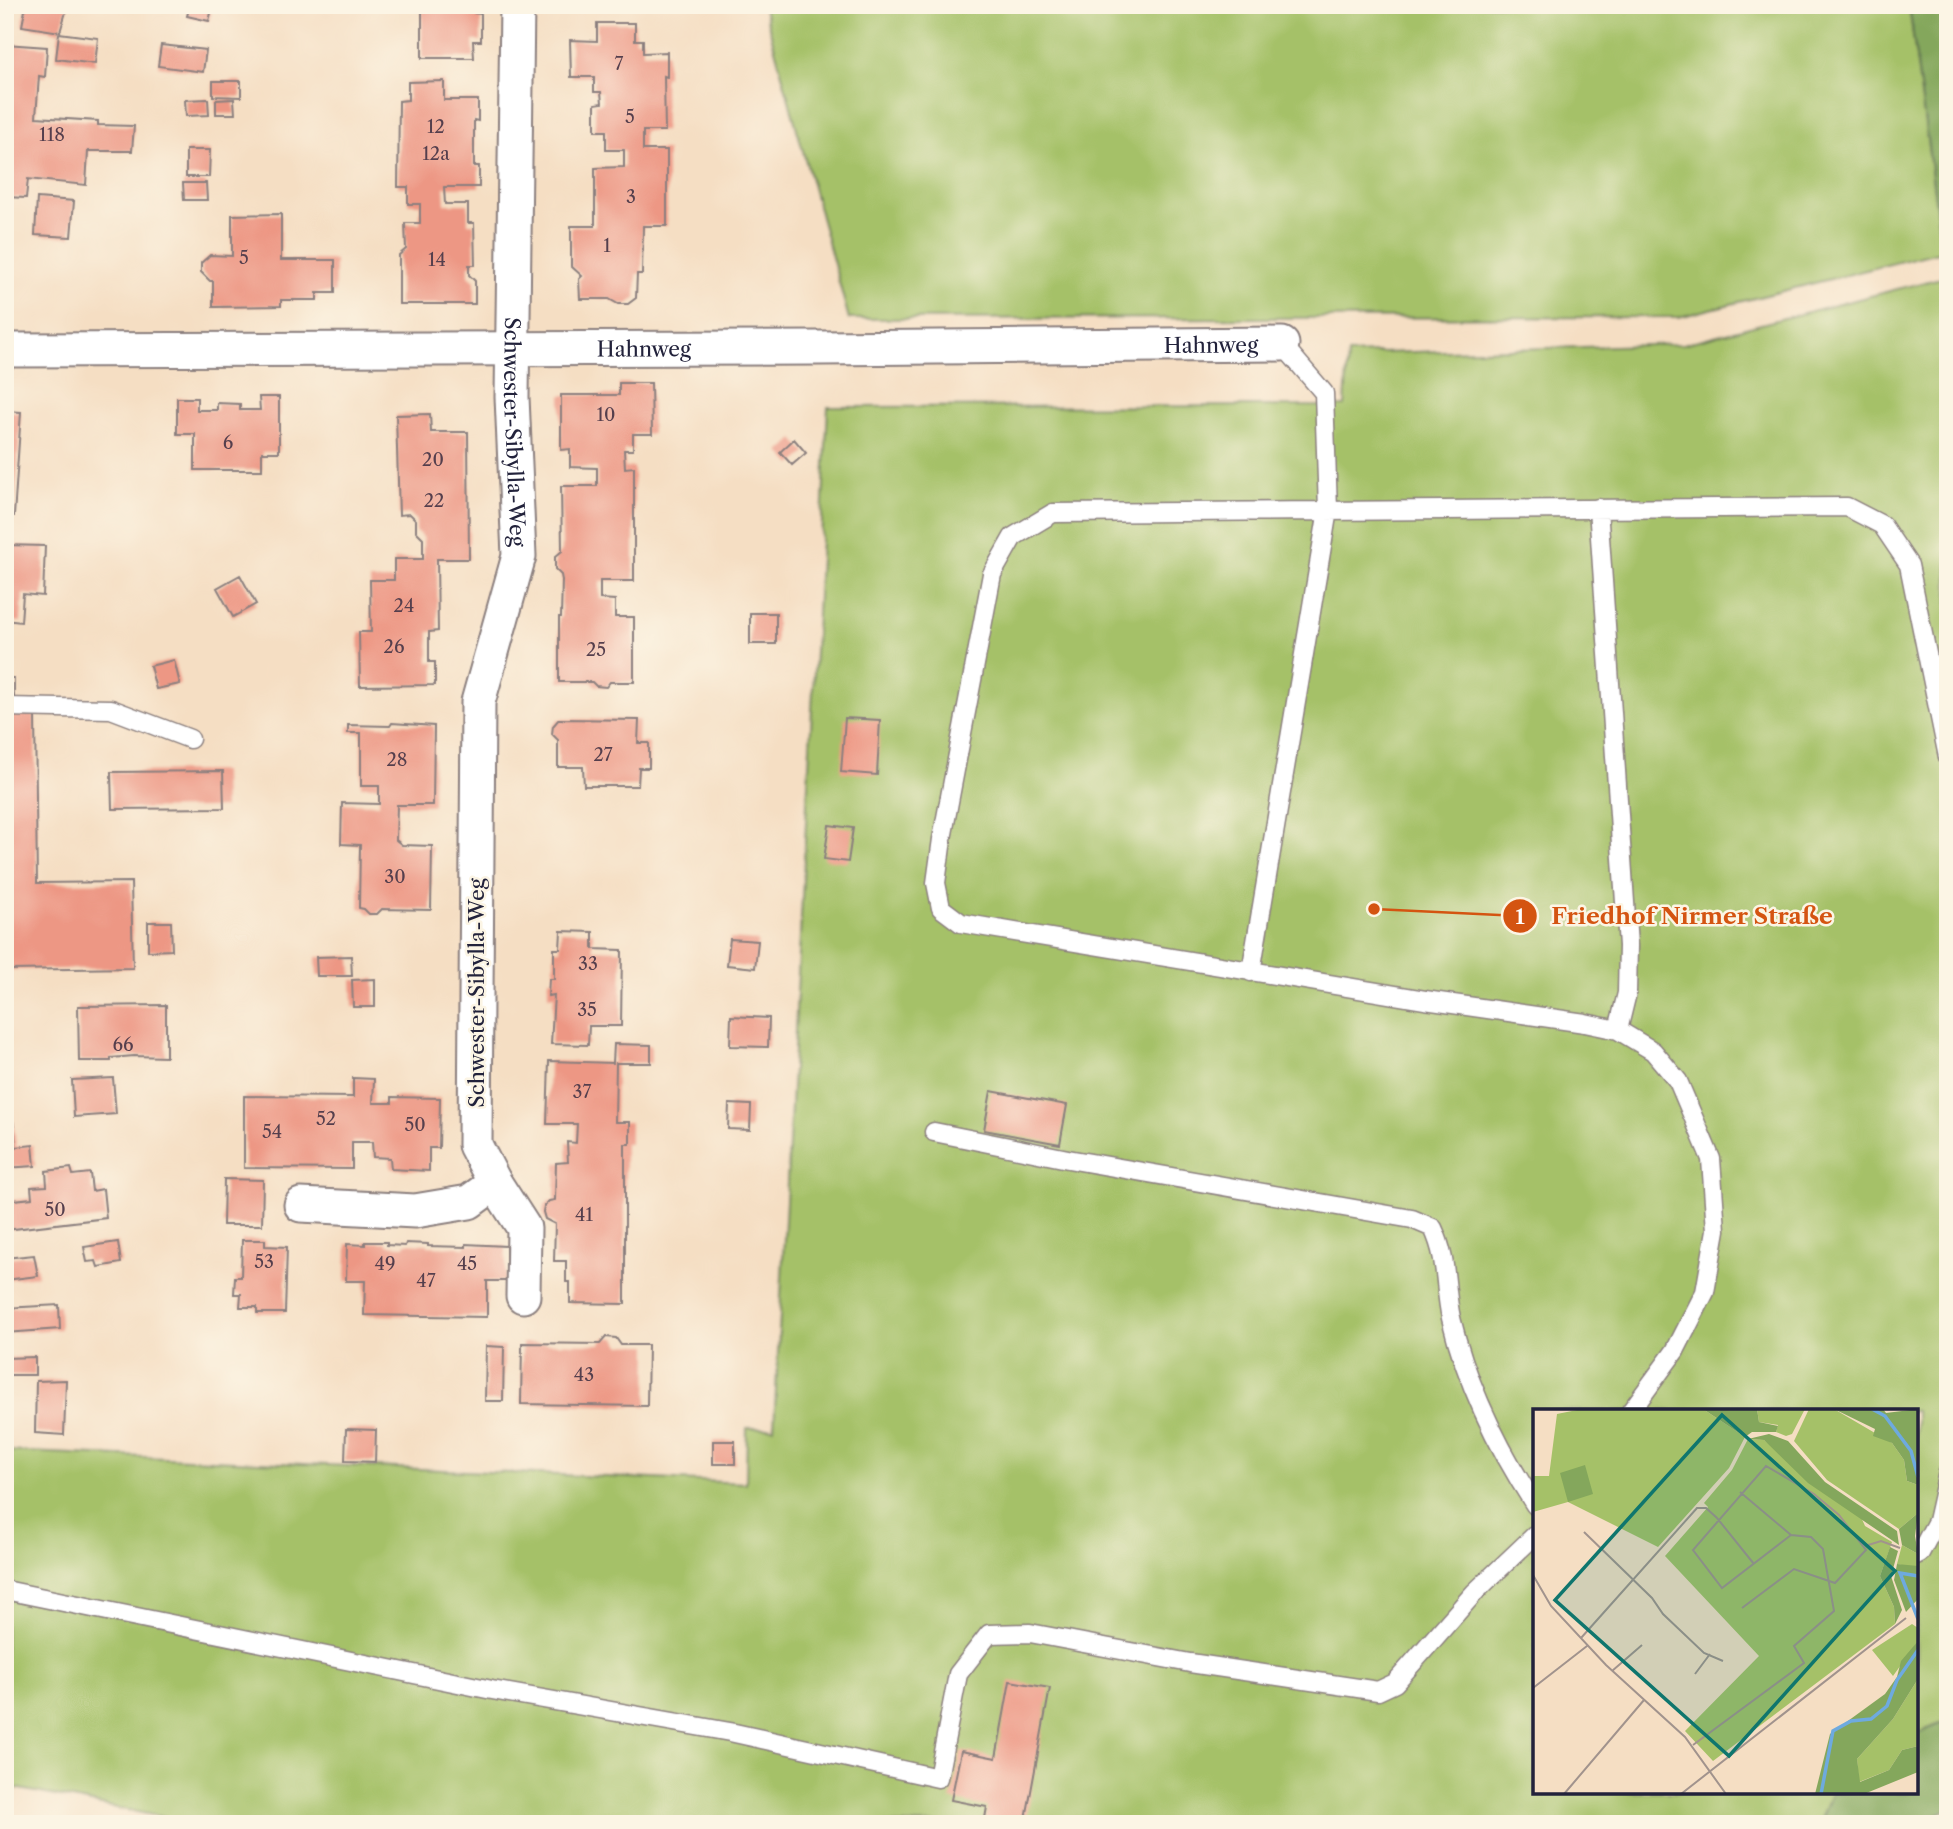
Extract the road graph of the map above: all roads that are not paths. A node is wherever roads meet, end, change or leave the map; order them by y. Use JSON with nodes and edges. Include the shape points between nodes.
{"nodes":[{"id":1,"x":517,"y":5,"type":"edge"},
{"id":2,"x":1282,"y":344,"type":"joint"},
{"id":3,"x":514,"y":349,"type":"junction"},
{"id":4,"x":5,"y":350,"type":"edge"},
{"id":5,"x":1598,"y":508,"type":"junction"},
{"id":6,"x":1328,"y":510,"type":"junction"},
{"id":7,"x":5,"y":707,"type":"edge"},
{"id":8,"x":190,"y":739,"type":"dead end"},
{"id":9,"x":1948,"y":757,"type":"edge"},
{"id":10,"x":1251,"y":972,"type":"junction"},
{"id":11,"x":1618,"y":1030,"type":"junction"},
{"id":12,"x":934,"y":1132,"type":"dead end"},
{"id":13,"x":495,"y":1183,"type":"junction"},
{"id":14,"x":302,"y":1205,"type":"dead end"},
{"id":15,"x":523,"y":1296,"type":"dead end"},
{"id":16,"x":1632,"y":1409,"type":"edge"},
{"id":17,"x":1948,"y":1472,"type":"edge"},
{"id":18,"x":1533,"y":1502,"type":"edge"},
{"id":19,"x":1942,"y":1524,"type":"edge"},
{"id":20,"x":1533,"y":1537,"type":"edge"},
{"id":21,"x":1918,"y":1554,"type":"edge"},
{"id":22,"x":5,"y":1590,"type":"edge"}],
"edges":[{"from":1,"to":3,"type":"street","name":"Schwester-Sibylla-Weg"},
{"from":2,"to":3,"type":"street","name":"Hahnweg"},
{"from":2,"to":6,"type":"lane","via":[[1324,393]]},
{"from":3,"to":4,"type":"street","name":"Hahnweg"},
{"from":3,"to":13,"type":"street","name":"Schwester-Sibylla-Weg","via":[[519,556],[478,702],[475,1144]]},
{"from":5,"to":6,"type":"lane"},
{"from":5,"to":9,"type":"lane","via":[[1847,507],[1882,525],[1909,565]]},
{"from":5,"to":11,"type":"lane","via":[[1628,946],[1627,993]]},
{"from":6,"to":10,"type":"lane"},
{"from":6,"to":10,"type":"lane","via":[[1053,513],[1013,537],[992,574],[942,839],[936,883],[941,908],[961,923]]},
{"from":7,"to":8,"type":"lane","via":[[111,709]]},
{"from":10,"to":11,"type":"lane"},
{"from":11,"to":16,"type":"lane","via":[[1653,1051],[1678,1081],[1712,1159],[1716,1230],[1705,1292],[1675,1352]]},
{"from":12,"to":18,"type":"lane","via":[[1412,1219],[1433,1228],[1442,1247],[1451,1317],[1477,1399]]},
{"from":13,"to":14,"type":"street","via":[[469,1202],[415,1211]]},
{"from":13,"to":15,"type":"street","name":"Schwester-Sibylla-Weg","via":[[524,1228]]},
{"from":17,"to":19,"type":"lane"},
{"from":19,"to":21,"type":"lane"},
{"from":20,"to":22,"type":"lane","via":[[1475,1592],[1395,1683],[1378,1690],[1030,1633],[989,1634],[958,1674],[938,1778],[730,1732],[492,1690]]}]}
